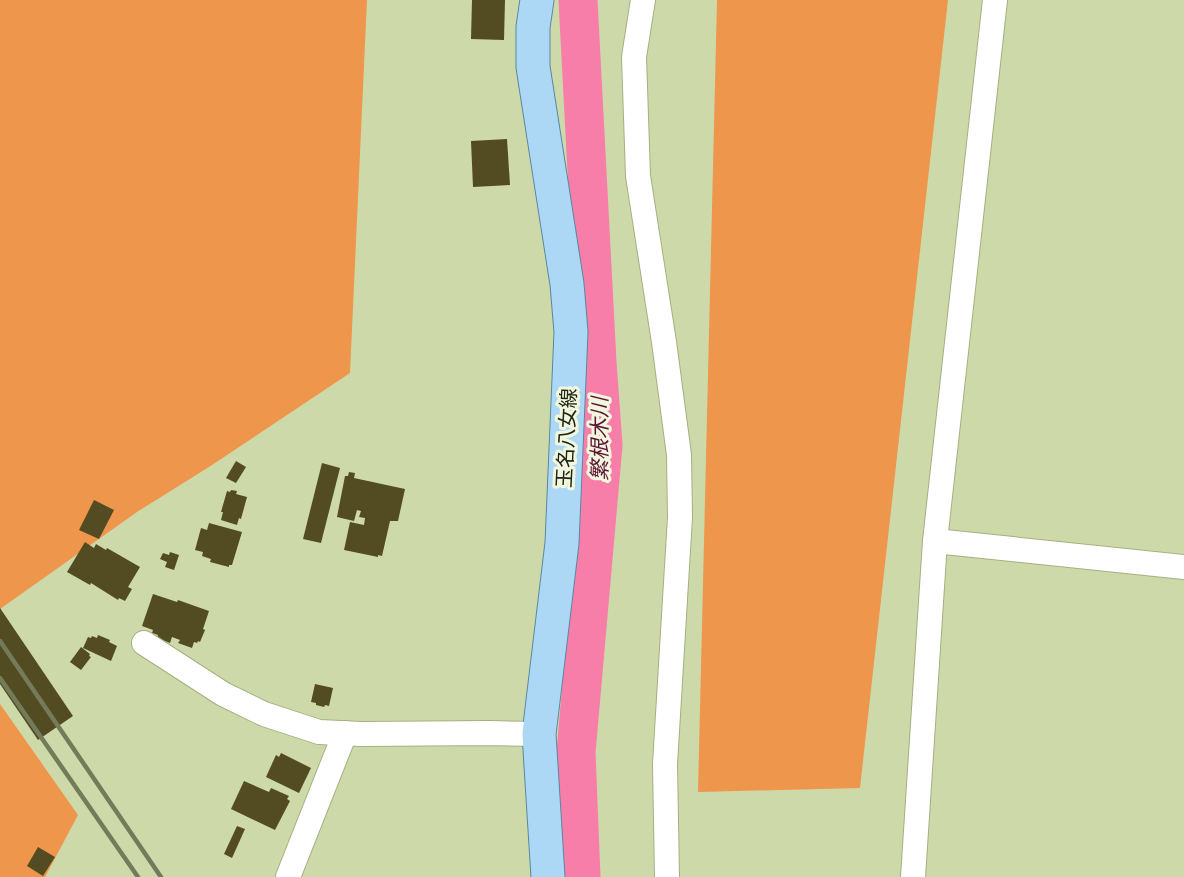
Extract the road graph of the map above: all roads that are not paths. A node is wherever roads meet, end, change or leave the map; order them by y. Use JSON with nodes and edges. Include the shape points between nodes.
{"nodes":[{"id":1,"x":537,"y":0,"type":"edge"},
{"id":2,"x":643,"y":0,"type":"edge"},
{"id":3,"x":994,"y":0,"type":"edge"},
{"id":4,"x":935,"y":541,"type":"junction"},
{"id":5,"x":1184,"y":567,"type":"edge"},
{"id":6,"x":144,"y":643,"type":"dead end"},
{"id":7,"x":345,"y":733,"type":"junction"},
{"id":8,"x":539,"y":734,"type":"junction"},
{"id":9,"x":288,"y":877,"type":"edge"},
{"id":10,"x":548,"y":877,"type":"edge"},
{"id":11,"x":666,"y":877,"type":"edge"},
{"id":12,"x":913,"y":877,"type":"edge"}],
"edges":[{"from":1,"to":8,"type":"main road","name":"玉名八女線","via":[[533,67],[571,332],[562,543]]},
{"from":2,"to":11,"type":"street","via":[[634,57],[638,176],[664,342],[680,486],[665,764]]},
{"from":3,"to":4,"type":"street"},
{"from":4,"to":5,"type":"street"},
{"from":4,"to":12,"type":"street"},
{"from":6,"to":7,"type":"street","via":[[264,714],[319,732]]},
{"from":7,"to":8,"type":"street"},
{"from":7,"to":9,"type":"street"},
{"from":8,"to":10,"type":"main road","name":"玉名八女線"}]}
